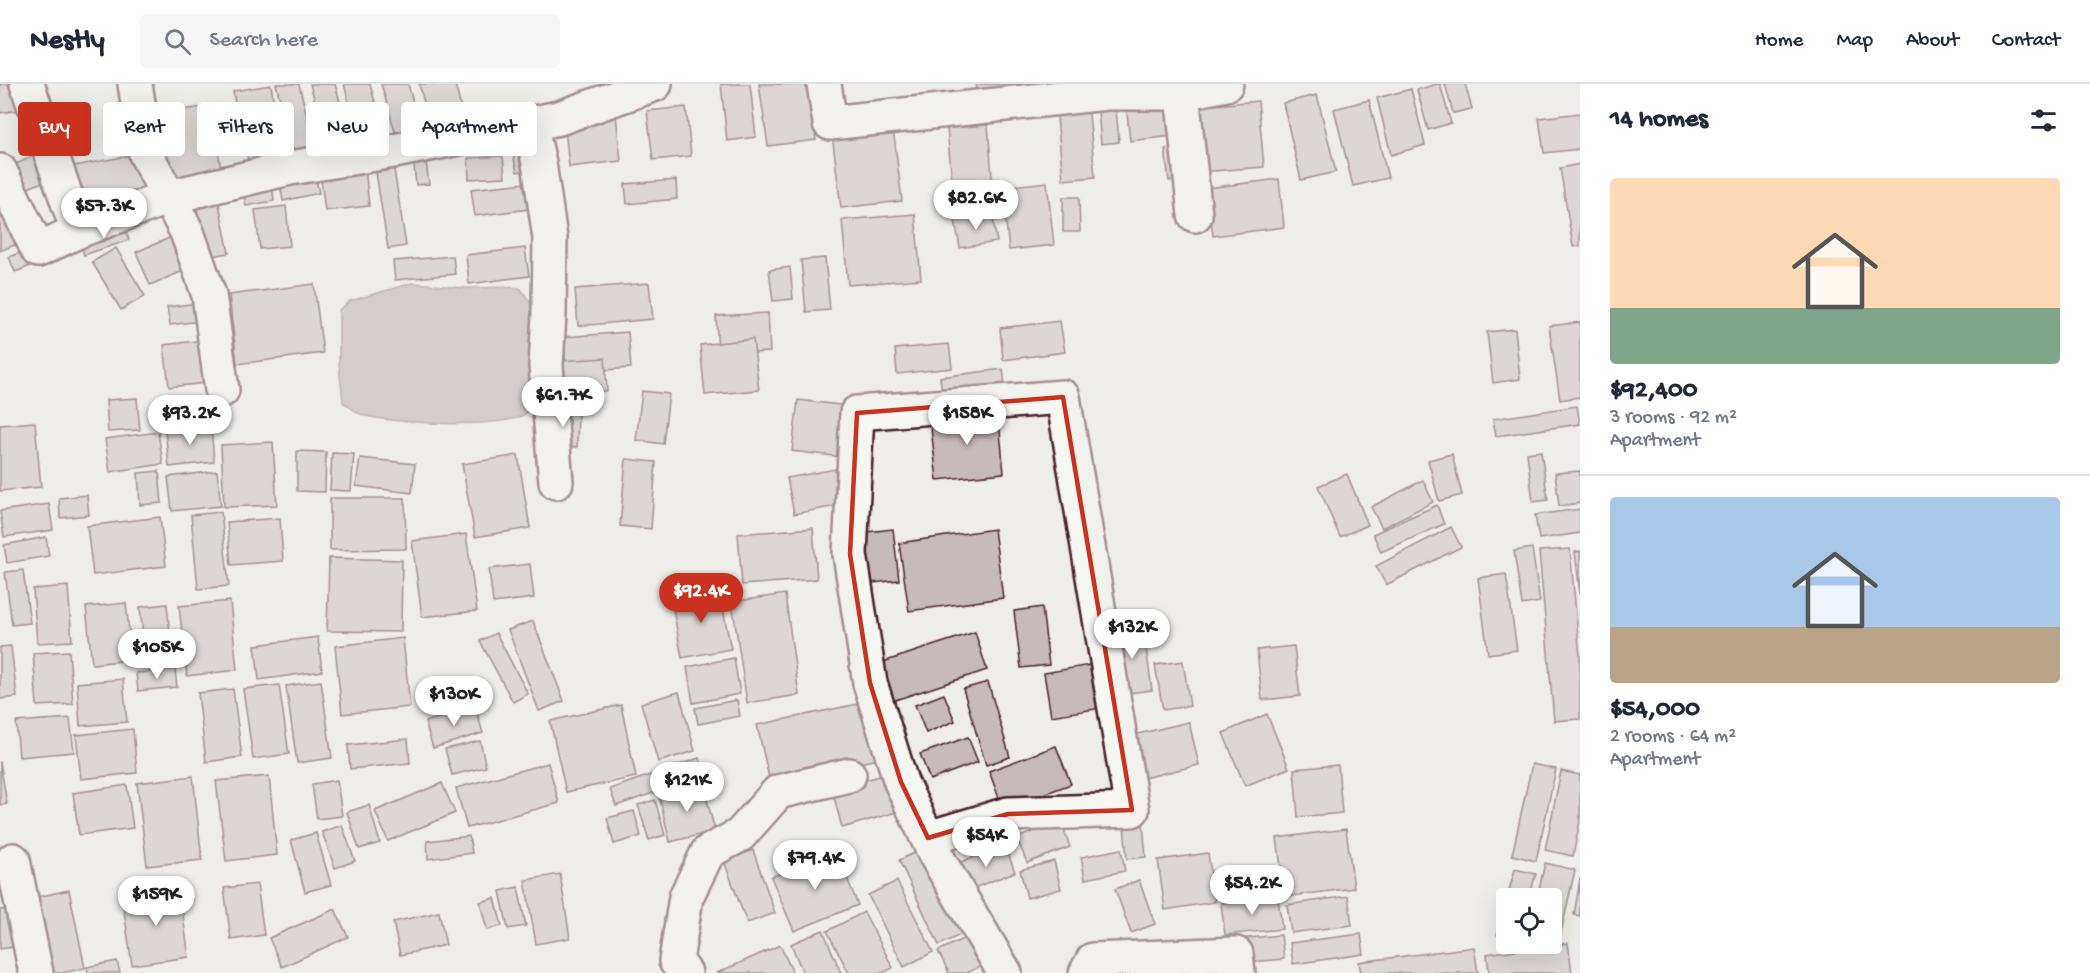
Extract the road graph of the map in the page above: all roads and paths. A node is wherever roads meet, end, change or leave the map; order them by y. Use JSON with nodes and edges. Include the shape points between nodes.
{"nodes":[{"id":1,"x":27,"y":84,"type":"edge"},
{"id":2,"x":135,"y":84,"type":"edge"},
{"id":3,"x":655,"y":84,"type":"edge"},
{"id":4,"x":824,"y":84,"type":"edge"},
{"id":5,"x":1226,"y":84,"type":"edge"},
{"id":6,"x":1181,"y":88,"type":"edge"},
{"id":7,"x":1060,"y":91,"type":"edge"},
{"id":8,"x":537,"y":122,"type":"edge"},
{"id":9,"x":401,"y":150,"type":"edge"},
{"id":10,"x":537,"y":156,"type":"edge"},
{"id":11,"x":0,"y":171,"type":"edge"},
{"id":12,"x":169,"y":197,"type":"junction"},
{"id":13,"x":1195,"y":215,"type":"dead end"},
{"id":14,"x":78,"y":231,"type":"junction"},
{"id":15,"x":222,"y":390,"type":"dead end"},
{"id":16,"x":556,"y":482,"type":"dead end"},
{"id":17,"x":849,"y":775,"type":"dead end"},
{"id":18,"x":928,"y":838,"type":"junction"},
{"id":19,"x":13,"y":860,"type":"dead end"},
{"id":20,"x":36,"y":973,"type":"edge"},
{"id":21,"x":685,"y":973,"type":"edge"},
{"id":22,"x":1005,"y":973,"type":"edge"},
{"id":23,"x":1086,"y":973,"type":"edge"},
{"id":24,"x":1238,"y":973,"type":"edge"}],
"edges":[{"from":1,"to":14,"type":"street"},
{"from":2,"to":12,"type":"street","via":[[146,154]]},
{"from":3,"to":8,"type":"street","via":[[559,118]]},
{"from":4,"to":7,"type":"street","via":[[830,123]]},
{"from":5,"to":6,"type":"street"},
{"from":6,"to":7,"type":"street","via":[[1106,93]]},
{"from":6,"to":13,"type":"street"},
{"from":9,"to":12,"type":"street","via":[[290,168]]},
{"from":10,"to":16,"type":"street","via":[[550,238],[546,366]]},
{"from":11,"to":14,"type":"street","via":[[38,250]]},
{"from":12,"to":14,"type":"street"},
{"from":12,"to":15,"type":"street","via":[[187,232],[209,295]]},
{"from":17,"to":21,"type":"street","via":[[778,792],[740,835],[708,852],[686,897],[676,961]]},
{"from":18,"to":18,"type":"street","via":[[1008,814],[1132,810],[1063,397],[857,412],[850,554],[870,683],[901,782]]},
{"from":18,"to":22,"type":"street"},
{"from":19,"to":20,"type":"street"},
{"from":23,"to":24,"type":"street","via":[[1092,960],[1236,954]]}]}
